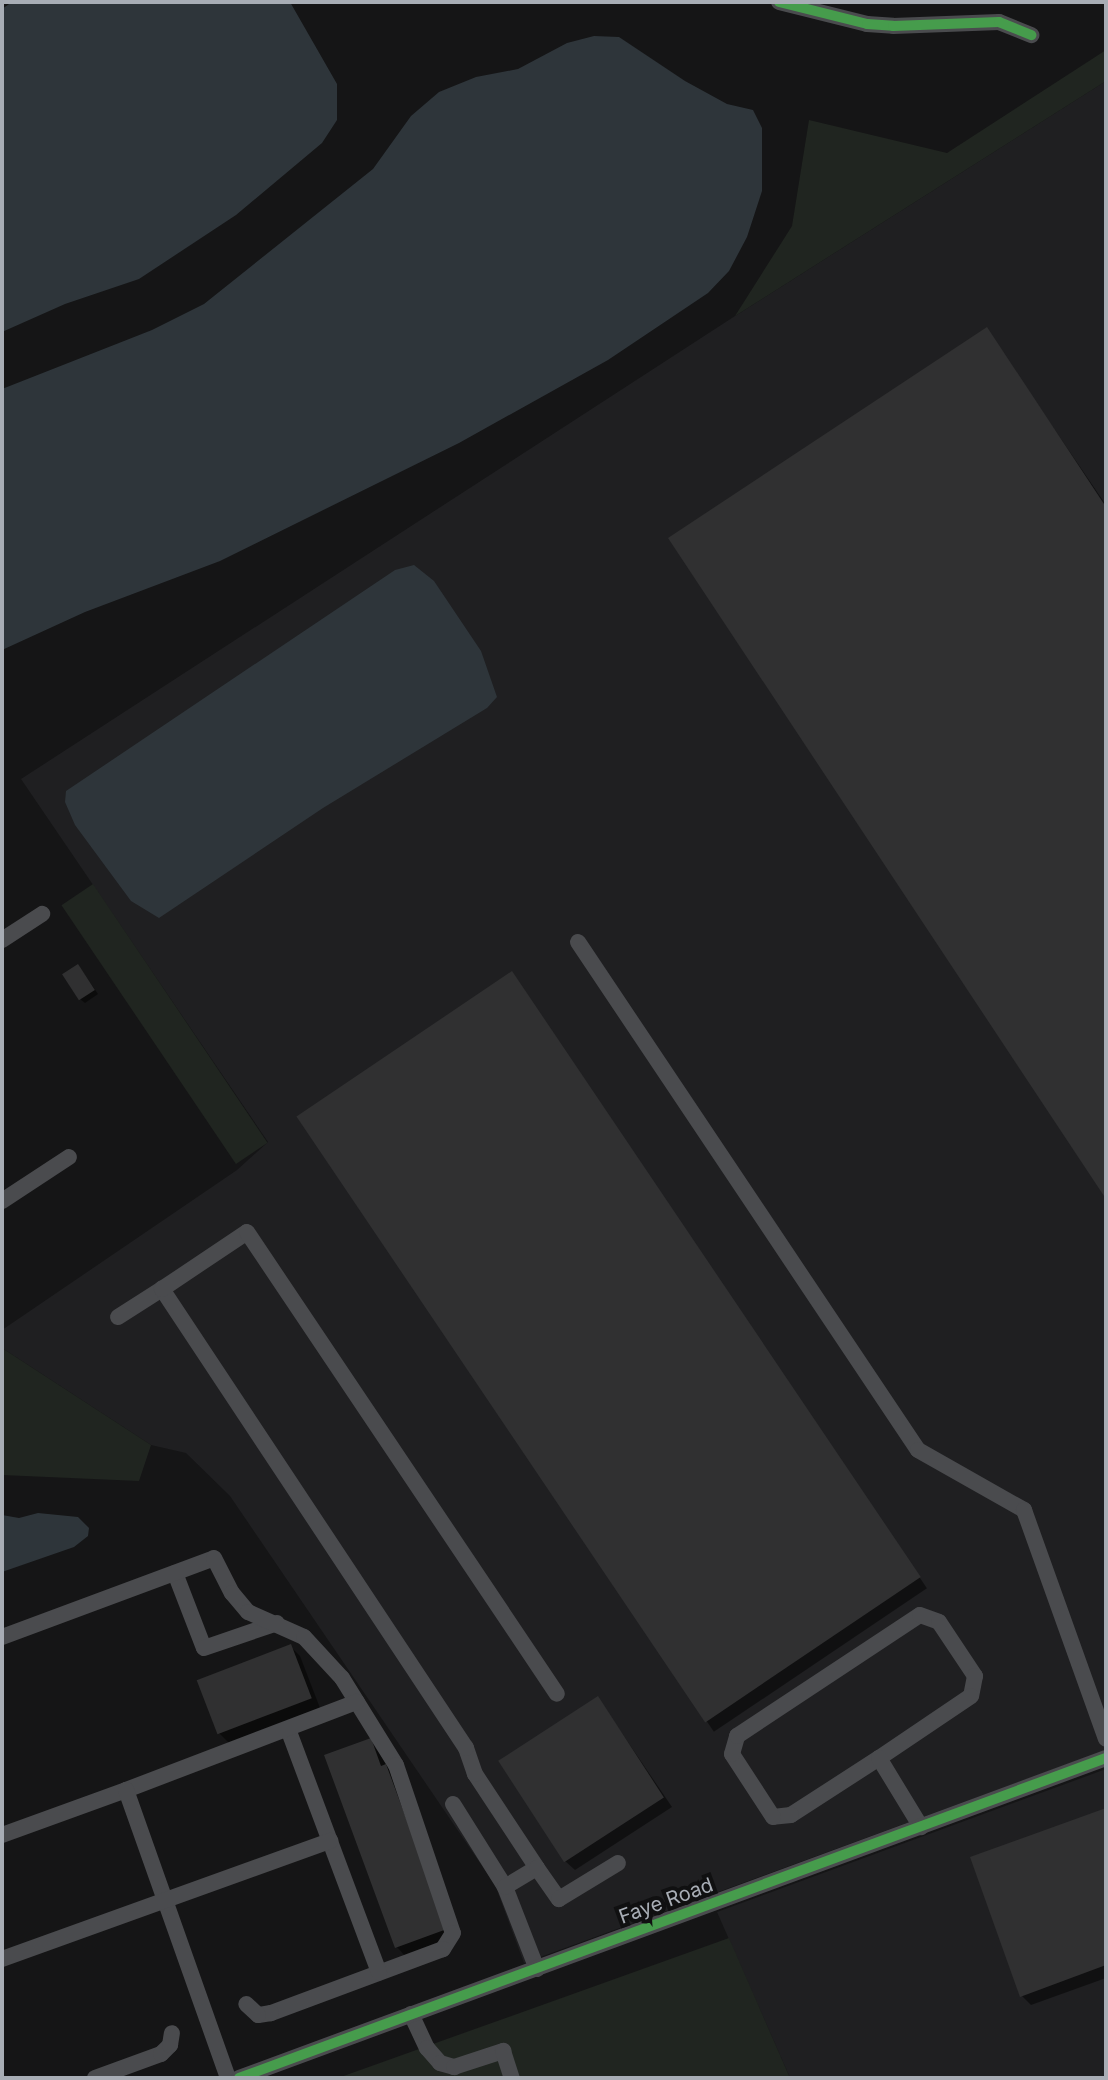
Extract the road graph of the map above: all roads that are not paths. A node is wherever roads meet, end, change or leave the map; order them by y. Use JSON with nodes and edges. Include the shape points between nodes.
{"nodes":[{"id":1,"x":779,"y":2,"type":"edge"},
{"id":2,"x":1032,"y":35,"type":"dead end"},
{"id":3,"x":42,"y":914,"type":"dead end"},
{"id":4,"x":2,"y":940,"type":"edge"},
{"id":5,"x":578,"y":942,"type":"dead end"},
{"id":6,"x":69,"y":1157,"type":"dead end"},
{"id":7,"x":2,"y":1201,"type":"edge"},
{"id":8,"x":162,"y":1289,"type":"junction"},
{"id":9,"x":118,"y":1317,"type":"dead end"},
{"id":10,"x":175,"y":1573,"type":"junction"},
{"id":11,"x":277,"y":1623,"type":"junction"},
{"id":12,"x":2,"y":1637,"type":"edge"},
{"id":13,"x":557,"y":1694,"type":"dead end"},
{"id":14,"x":357,"y":1702,"type":"junction"},
{"id":15,"x":288,"y":1729,"type":"junction"},
{"id":16,"x":1106,"y":1739,"type":"edge"},
{"id":17,"x":879,"y":1758,"type":"junction"},
{"id":18,"x":1106,"y":1758,"type":"edge"},
{"id":19,"x":126,"y":1790,"type":"junction"},
{"id":20,"x":453,"y":1804,"type":"dead end"},
{"id":21,"x":921,"y":1827,"type":"junction"},
{"id":22,"x":2,"y":1835,"type":"edge"},
{"id":23,"x":330,"y":1841,"type":"junction"},
{"id":24,"x":618,"y":1863,"type":"dead end"},
{"id":25,"x":537,"y":1868,"type":"junction"},
{"id":26,"x":505,"y":1887,"type":"junction"},
{"id":27,"x":165,"y":1900,"type":"junction"},
{"id":28,"x":2,"y":1959,"type":"edge"},
{"id":29,"x":537,"y":1969,"type":"junction"},
{"id":30,"x":379,"y":1973,"type":"junction"},
{"id":31,"x":246,"y":2004,"type":"dead end"},
{"id":32,"x":411,"y":2014,"type":"junction"},
{"id":33,"x":172,"y":2033,"type":"dead end"},
{"id":34,"x":456,"y":2073,"type":"edge"},
{"id":35,"x":95,"y":2078,"type":"edge"},
{"id":36,"x":228,"y":2078,"type":"edge"},
{"id":37,"x":239,"y":2078,"type":"edge"},
{"id":38,"x":512,"y":2078,"type":"edge"}],
"edges":[{"from":1,"to":2,"type":"street","via":[[867,24],[999,22]]},
{"from":3,"to":4,"type":"street"},
{"from":5,"to":16,"type":"street","via":[[918,1450],[1024,1510]]},
{"from":6,"to":7,"type":"street"},
{"from":8,"to":9,"type":"street"},
{"from":8,"to":13,"type":"street","via":[[247,1232]]},
{"from":8,"to":25,"type":"street","via":[[466,1748],[475,1774]]},
{"from":10,"to":11,"type":"street","via":[[214,1558],[248,1612]]},
{"from":10,"to":11,"type":"street","via":[[204,1648]]},
{"from":10,"to":12,"type":"street"},
{"from":11,"to":14,"type":"street","via":[[304,1637]]},
{"from":14,"to":15,"type":"street"},
{"from":14,"to":30,"type":"street","via":[[396,1765],[453,1933],[443,1949]]},
{"from":15,"to":19,"type":"street"},
{"from":15,"to":23,"type":"street"},
{"from":17,"to":17,"type":"street","via":[[971,1696],[975,1676],[939,1622],[920,1615],[737,1736],[732,1754],[773,1817],[791,1815]]},
{"from":17,"to":21,"type":"street"},
{"from":18,"to":21,"type":"street","name":"Faye Road"},
{"from":19,"to":22,"type":"street"},
{"from":19,"to":27,"type":"street"},
{"from":20,"to":26,"type":"street"},
{"from":21,"to":29,"type":"street","name":"Faye Road"},
{"from":23,"to":27,"type":"street"},
{"from":23,"to":30,"type":"street"},
{"from":24,"to":25,"type":"street","via":[[559,1899]]},
{"from":25,"to":26,"type":"street"},
{"from":26,"to":29,"type":"street"},
{"from":27,"to":28,"type":"street"},
{"from":27,"to":36,"type":"street"},
{"from":29,"to":32,"type":"street","name":"Faye Road"},
{"from":30,"to":31,"type":"street","via":[[271,2013],[258,2015]]},
{"from":32,"to":34,"type":"street","via":[[427,2048]]},
{"from":32,"to":37,"type":"street","name":"Faye Road"},
{"from":33,"to":35,"type":"street","via":[[161,2054]]},
{"from":34,"to":38,"type":"street","via":[[503,2051]]}]}
